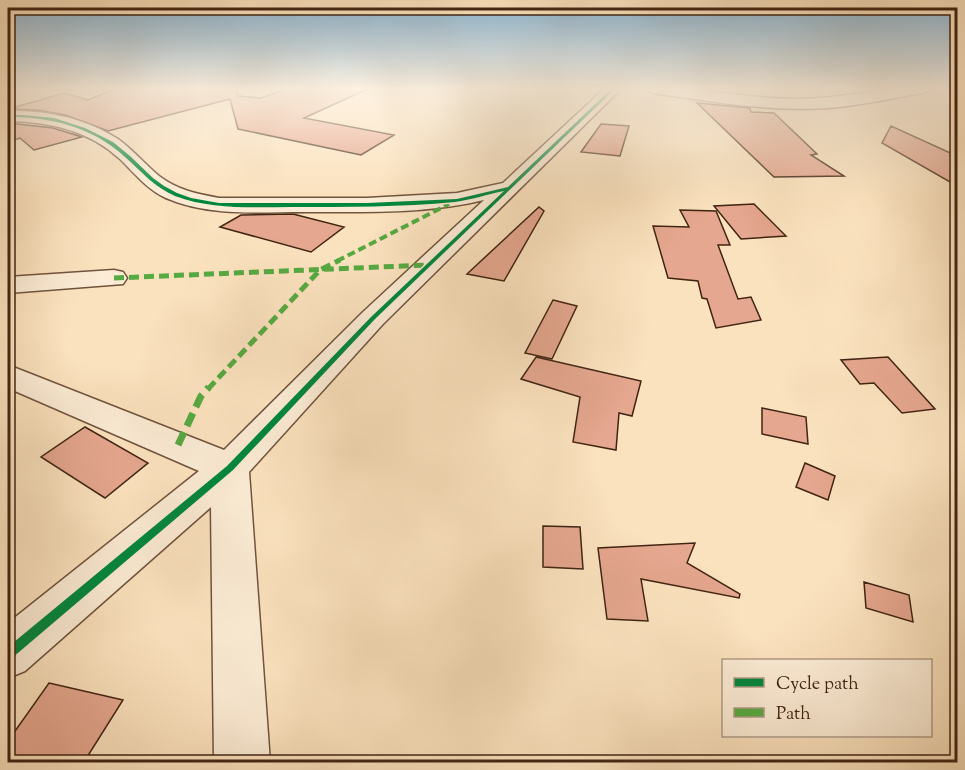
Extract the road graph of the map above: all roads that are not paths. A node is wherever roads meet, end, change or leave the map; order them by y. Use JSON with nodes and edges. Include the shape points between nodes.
{"nodes":[{"id":1,"x":69,"y":124,"type":"edge"},
{"id":2,"x":576,"y":124,"type":"edge"},
{"id":3,"x":509,"y":188,"type":"junction"},
{"id":4,"x":114,"y":278,"type":"dead end"},
{"id":5,"x":8,"y":285,"type":"edge"},
{"id":6,"x":8,"y":376,"type":"edge"},
{"id":7,"x":230,"y":468,"type":"junction"},
{"id":8,"x":8,"y":654,"type":"edge"},
{"id":9,"x":242,"y":762,"type":"edge"}],
"edges":[{"from":1,"to":3,"type":"street","via":[[110,142],[163,188],[195,201],[219,205],[446,201]]},
{"from":2,"to":3,"type":"street"},
{"from":3,"to":7,"type":"street","via":[[373,318]]},
{"from":4,"to":5,"type":"street"},
{"from":6,"to":7,"type":"street"},
{"from":7,"to":8,"type":"street"},
{"from":7,"to":9,"type":"street"}]}
